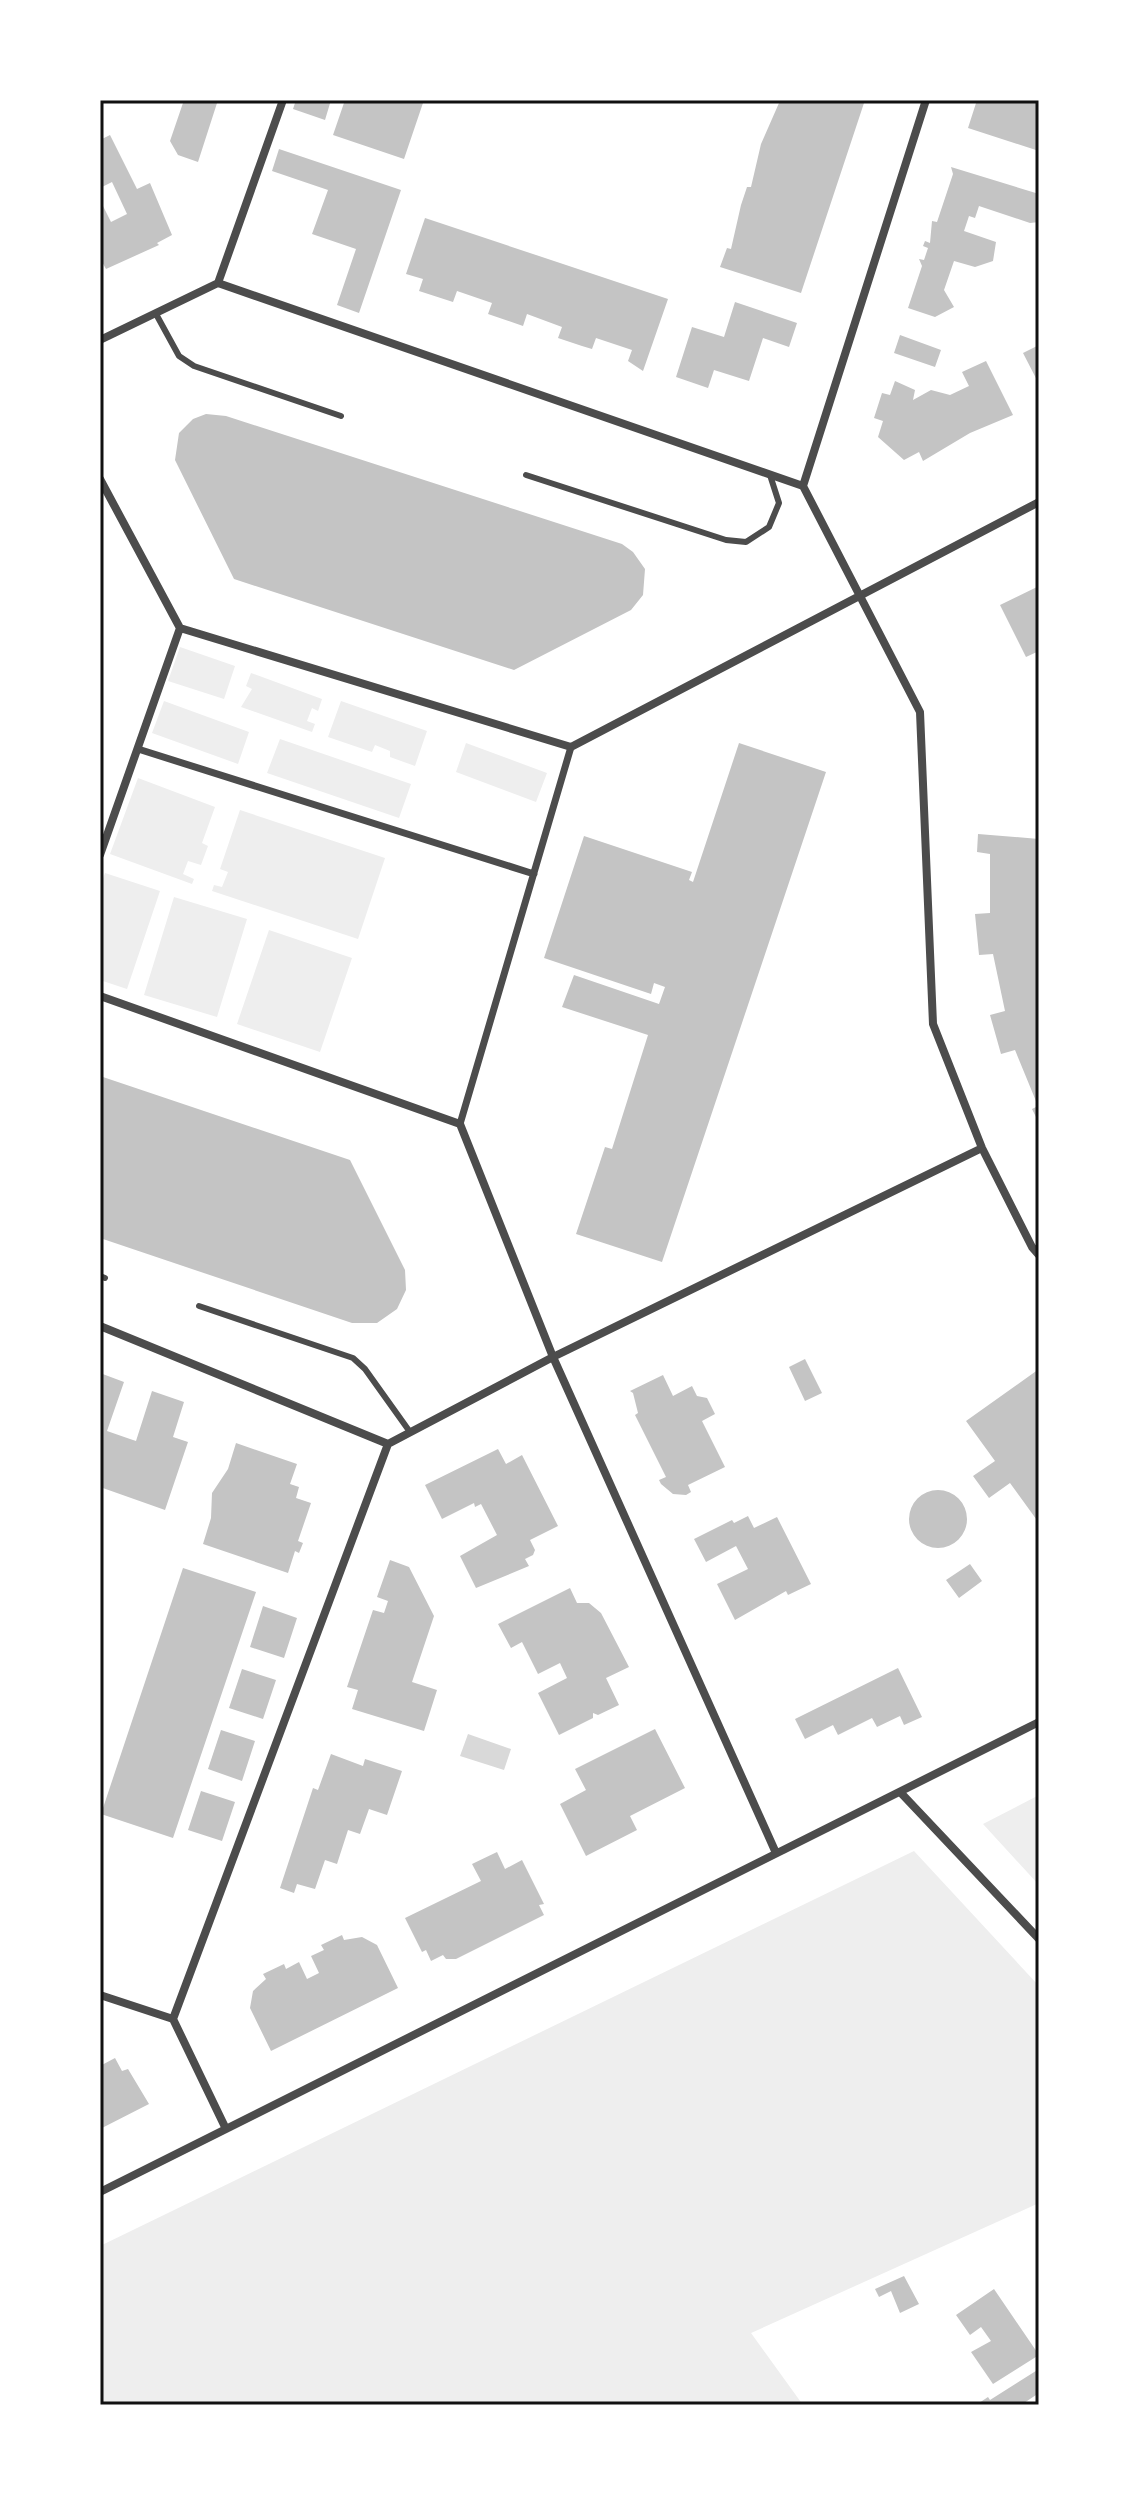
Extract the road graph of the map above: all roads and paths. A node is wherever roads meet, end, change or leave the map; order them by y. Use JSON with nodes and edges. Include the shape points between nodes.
{"nodes":[{"id":1,"x":283,"y":100,"type":"edge"},
{"id":2,"x":926,"y":100,"type":"edge"},
{"id":3,"x":218,"y":283,"type":"junction"},
{"id":4,"x":156,"y":314,"type":"junction"},
{"id":5,"x":100,"y":340,"type":"edge"},
{"id":6,"x":341,"y":416,"type":"dead end"},
{"id":7,"x":526,"y":475,"type":"dead end"},
{"id":8,"x":770,"y":475,"type":"junction"},
{"id":9,"x":100,"y":479,"type":"edge"},
{"id":10,"x":803,"y":486,"type":"junction"},
{"id":11,"x":1039,"y":502,"type":"edge"},
{"id":12,"x":859,"y":596,"type":"junction"},
{"id":13,"x":180,"y":628,"type":"junction"},
{"id":14,"x":571,"y":747,"type":"junction"},
{"id":15,"x":138,"y":749,"type":"junction"},
{"id":16,"x":100,"y":855,"type":"edge"},
{"id":17,"x":534,"y":874,"type":"junction"},
{"id":18,"x":100,"y":996,"type":"edge"},
{"id":19,"x":460,"y":1124,"type":"junction"},
{"id":20,"x":982,"y":1148,"type":"junction"},
{"id":21,"x":1039,"y":1255,"type":"edge"},
{"id":22,"x":199,"y":1306,"type":"dead end"},
{"id":23,"x":100,"y":1326,"type":"edge"},
{"id":24,"x":553,"y":1357,"type":"junction"},
{"id":25,"x":410,"y":1432,"type":"junction"},
{"id":26,"x":388,"y":1444,"type":"junction"},
{"id":27,"x":1039,"y":1722,"type":"edge"},
{"id":28,"x":901,"y":1793,"type":"junction"},
{"id":29,"x":776,"y":1853,"type":"junction"},
{"id":30,"x":1039,"y":1939,"type":"edge"},
{"id":31,"x":100,"y":1995,"type":"edge"},
{"id":32,"x":173,"y":2019,"type":"junction"},
{"id":33,"x":226,"y":2129,"type":"junction"},
{"id":34,"x":100,"y":2192,"type":"edge"}],
"edges":[{"from":1,"to":3,"type":"street"},
{"from":2,"to":10,"type":"street"},
{"from":3,"to":4,"type":"street"},
{"from":3,"to":8,"type":"street"},
{"from":4,"to":5,"type":"street"},
{"from":4,"to":6,"type":"lane","via":[[179,356],[194,366]]},
{"from":7,"to":8,"type":"lane","via":[[746,542],[769,527],[779,503]]},
{"from":8,"to":10,"type":"street"},
{"from":9,"to":13,"type":"street"},
{"from":10,"to":12,"type":"street"},
{"from":11,"to":12,"type":"street"},
{"from":12,"to":14,"type":"street"},
{"from":12,"to":20,"type":"street","via":[[920,712],[933,1024]]},
{"from":13,"to":14,"type":"street"},
{"from":13,"to":15,"type":"street"},
{"from":14,"to":17,"type":"street"},
{"from":15,"to":16,"type":"street"},
{"from":15,"to":17,"type":"street"},
{"from":17,"to":19,"type":"street"},
{"from":18,"to":19,"type":"street"},
{"from":19,"to":24,"type":"street"},
{"from":20,"to":21,"type":"street"},
{"from":20,"to":24,"type":"street"},
{"from":22,"to":25,"type":"lane","via":[[353,1358]]},
{"from":23,"to":26,"type":"street"},
{"from":24,"to":25,"type":"street"},
{"from":24,"to":29,"type":"street"},
{"from":25,"to":26,"type":"street"},
{"from":26,"to":32,"type":"street"},
{"from":27,"to":28,"type":"street"},
{"from":28,"to":29,"type":"street"},
{"from":28,"to":30,"type":"street"},
{"from":29,"to":33,"type":"street"},
{"from":31,"to":32,"type":"street"},
{"from":32,"to":33,"type":"street"},
{"from":33,"to":34,"type":"street"}]}
